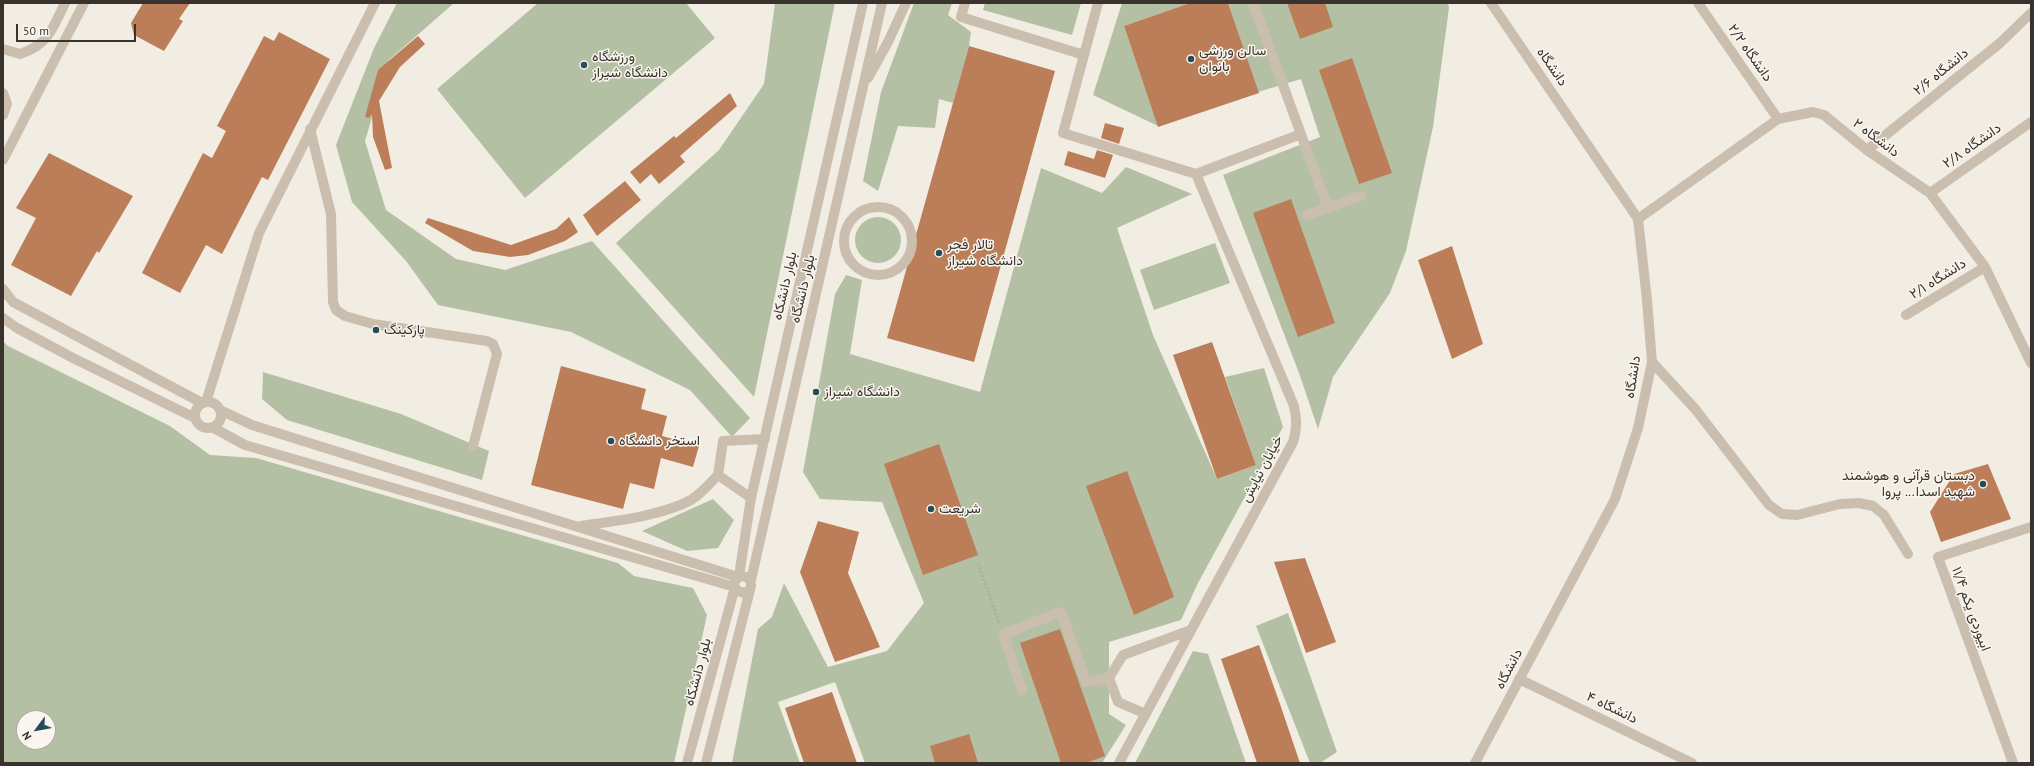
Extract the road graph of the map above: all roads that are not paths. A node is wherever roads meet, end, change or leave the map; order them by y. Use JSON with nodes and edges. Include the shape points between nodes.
{"nodes":[{"id":1,"x":65,"y":3,"type":"edge"},
{"id":2,"x":84,"y":3,"type":"edge"},
{"id":3,"x":375,"y":3,"type":"edge"},
{"id":4,"x":856,"y":3,"type":"edge"},
{"id":5,"x":863,"y":3,"type":"edge"},
{"id":6,"x":882,"y":3,"type":"edge"},
{"id":7,"x":906,"y":3,"type":"edge"},
{"id":8,"x":965,"y":3,"type":"edge"},
{"id":9,"x":1098,"y":3,"type":"edge"},
{"id":10,"x":1253,"y":3,"type":"edge"},
{"id":11,"x":1491,"y":3,"type":"edge"},
{"id":12,"x":1698,"y":3,"type":"edge"},
{"id":13,"x":2031,"y":13,"type":"edge"},
{"id":14,"x":856,"y":33,"type":"junction"},
{"id":15,"x":3,"y":49,"type":"edge"},
{"id":16,"x":1084,"y":55,"type":"junction"},
{"id":17,"x":863,"y":88,"type":"junction"},
{"id":18,"x":3,"y":93,"type":"edge"},
{"id":19,"x":3,"y":115,"type":"edge"},
{"id":20,"x":1778,"y":119,"type":"junction"},
{"id":21,"x":2031,"y":122,"type":"edge"},
{"id":22,"x":310,"y":129,"type":"junction"},
{"id":23,"x":1301,"y":134,"type":"junction"},
{"id":24,"x":1867,"y":150,"type":"junction"},
{"id":25,"x":3,"y":160,"type":"edge"},
{"id":26,"x":1196,"y":174,"type":"junction"},
{"id":27,"x":1930,"y":193,"type":"junction"},
{"id":28,"x":1360,"y":196,"type":"dead end"},
{"id":29,"x":887,"y":208,"type":"joint"},
{"id":30,"x":1328,"y":208,"type":"junction"},
{"id":31,"x":1307,"y":215,"type":"dead end"},
{"id":32,"x":1638,"y":219,"type":"junction"},
{"id":33,"x":1985,"y":266,"type":"junction"},
{"id":34,"x":3,"y":289,"type":"edge"},
{"id":35,"x":1906,"y":315,"type":"dead end"},
{"id":36,"x":3,"y":318,"type":"edge"},
{"id":37,"x":1652,"y":362,"type":"junction"},
{"id":38,"x":2031,"y":362,"type":"edge"},
{"id":39,"x":204,"y":403,"type":"junction"},
{"id":40,"x":220,"y":410,"type":"junction"},
{"id":41,"x":196,"y":418,"type":"junction"},
{"id":42,"x":212,"y":427,"type":"junction"},
{"id":43,"x":765,"y":439,"type":"junction"},
{"id":44,"x":473,"y":446,"type":"dead end"},
{"id":45,"x":718,"y":475,"type":"junction"},
{"id":46,"x":751,"y":498,"type":"junction"},
{"id":47,"x":577,"y":527,"type":"junction"},
{"id":48,"x":2031,"y":527,"type":"edge"},
{"id":49,"x":1908,"y":554,"type":"dead end"},
{"id":50,"x":676,"y":558,"type":"junction"},
{"id":51,"x":673,"y":569,"type":"junction"},
{"id":52,"x":751,"y":580,"type":"junction"},
{"id":53,"x":737,"y":582,"type":"junction"},
{"id":54,"x":749,"y":591,"type":"junction"},
{"id":55,"x":1191,"y":630,"type":"junction"},
{"id":56,"x":1109,"y":678,"type":"junction"},
{"id":57,"x":1519,"y":679,"type":"junction"},
{"id":58,"x":1022,"y":690,"type":"dead end"},
{"id":59,"x":1146,"y":714,"type":"junction"},
{"id":60,"x":687,"y":763,"type":"edge"},
{"id":61,"x":706,"y":763,"type":"edge"},
{"id":62,"x":1119,"y":763,"type":"edge"},
{"id":63,"x":1475,"y":763,"type":"edge"},
{"id":64,"x":1692,"y":763,"type":"edge"},
{"id":65,"x":2013,"y":763,"type":"edge"}],
"edges":[{"from":1,"to":15,"type":"street","via":[[49,36],[40,45],[20,54]]},
{"from":2,"to":25,"type":"street"},
{"from":3,"to":22,"type":"street"},
{"from":4,"to":14,"type":"street"},
{"from":5,"to":14,"type":"street","name":"بلوار دانشکاه"},
{"from":6,"to":17,"type":"street","name":"بلوار دانشگاه"},
{"from":7,"to":17,"type":"street"},
{"from":8,"to":16,"type":"street","via":[[961,17]]},
{"from":9,"to":16,"type":"street"},
{"from":10,"to":23,"type":"street"},
{"from":11,"to":32,"type":"street","name":"دانشگاه"},
{"from":12,"to":20,"type":"street","name":"۲/۲ دانشگاه"},
{"from":13,"to":24,"type":"street","name":"۲/۶ دانشگاه","via":[[2000,43]]},
{"from":14,"to":43,"type":"street","name":"بلوار دانشکاه"},
{"from":16,"to":26,"type":"street","via":[[1063,133]]},
{"from":17,"to":52,"type":"street","name":"بلوار دانشگاه"},
{"from":18,"to":19,"type":"street","via":[[7,104]]},
{"from":20,"to":24,"type":"street","name":"۲ دانشگاه","via":[[1813,112],[1824,115]]},
{"from":20,"to":32,"type":"street","name":"۲ دانشگاه"},
{"from":21,"to":27,"type":"street","name":"۲/۸ دانشگاه"},
{"from":22,"to":39,"type":"street","via":[[259,233]]},
{"from":22,"to":44,"type":"street","via":[[331,214],[333,302],[336,310],[345,316],[373,324],[487,341],[496,349],[497,354]]},
{"from":23,"to":26,"type":"street"},
{"from":23,"to":30,"type":"street"},
{"from":24,"to":27,"type":"street","name":"۲ دانشگاه"},
{"from":26,"to":55,"type":"street","name":"خیابان نیایش","via":[[1294,406],[1297,425],[1293,442]]},
{"from":27,"to":33,"type":"street","name":"۲ دانشگاه"},
{"from":28,"to":30,"type":"street"},
{"from":29,"to":29,"type":"street","via":[[876,207],[857,214],[846,232],[844,244],[847,255],[854,265],[864,272],[875,275],[887,274],[897,269],[906,261],[911,250],[910,229],[897,213]]},
{"from":30,"to":31,"type":"street"},
{"from":32,"to":37,"type":"street","name":"دانشگاه"},
{"from":33,"to":35,"type":"street","name":"۲/۱ دانشگاه"},
{"from":33,"to":38,"type":"street","name":"۲ دانشگاه"},
{"from":34,"to":39,"type":"street","via":[[13,302]]},
{"from":36,"to":41,"type":"street","via":[[71,357]]},
{"from":37,"to":49,"type":"street","via":[[1696,410],[1769,505],[1782,514],[1796,515],[1840,504],[1859,503],[1873,506],[1884,515]]},
{"from":37,"to":57,"type":"street","name":"دانشگاه","via":[[1638,428],[1615,499]]},
{"from":39,"to":40,"type":"street","via":[[214,403]]},
{"from":39,"to":41,"type":"street","via":[[196,410]]},
{"from":40,"to":42,"type":"street","via":[[220,418]]},
{"from":40,"to":47,"type":"street","via":[[252,425]]},
{"from":41,"to":42,"type":"street","via":[[204,427]]},
{"from":42,"to":51,"type":"street","via":[[245,445]]},
{"from":43,"to":45,"type":"street","via":[[724,441]]},
{"from":43,"to":46,"type":"street","name":"بلوار دانشکاه"},
{"from":45,"to":46,"type":"street"},
{"from":45,"to":47,"type":"street","via":[[691,500],[630,519]]},
{"from":46,"to":53,"type":"street","name":"بلوار دانشکاه"},
{"from":47,"to":50,"type":"street"},
{"from":48,"to":65,"type":"street","name":"۱۱/۴ ابیوردی یکم","via":[[1938,557]]},
{"from":50,"to":51,"type":"street"},
{"from":50,"to":53,"type":"street"},
{"from":51,"to":53,"type":"street"},
{"from":52,"to":53,"type":"street","via":[[747,576]]},
{"from":52,"to":54,"type":"street","name":"بلوار دانشگاه"},
{"from":53,"to":54,"type":"street","via":[[741,593]]},
{"from":53,"to":60,"type":"street","name":"بلوار دانشکاه"},
{"from":54,"to":61,"type":"street","name":"بلوار دانشکاه"},
{"from":55,"to":56,"type":"street","via":[[1123,655]]},
{"from":55,"to":59,"type":"street","name":"خیابان نیایش"},
{"from":56,"to":58,"type":"street","via":[[1086,682],[1061,612],[1003,634]]},
{"from":56,"to":59,"type":"street","via":[[1118,702]]},
{"from":57,"to":63,"type":"street","name":"دانشگاه"},
{"from":57,"to":64,"type":"street","name":"۴ دانشگاه"},
{"from":59,"to":62,"type":"street","name":"خیابان نیایش"}]}
